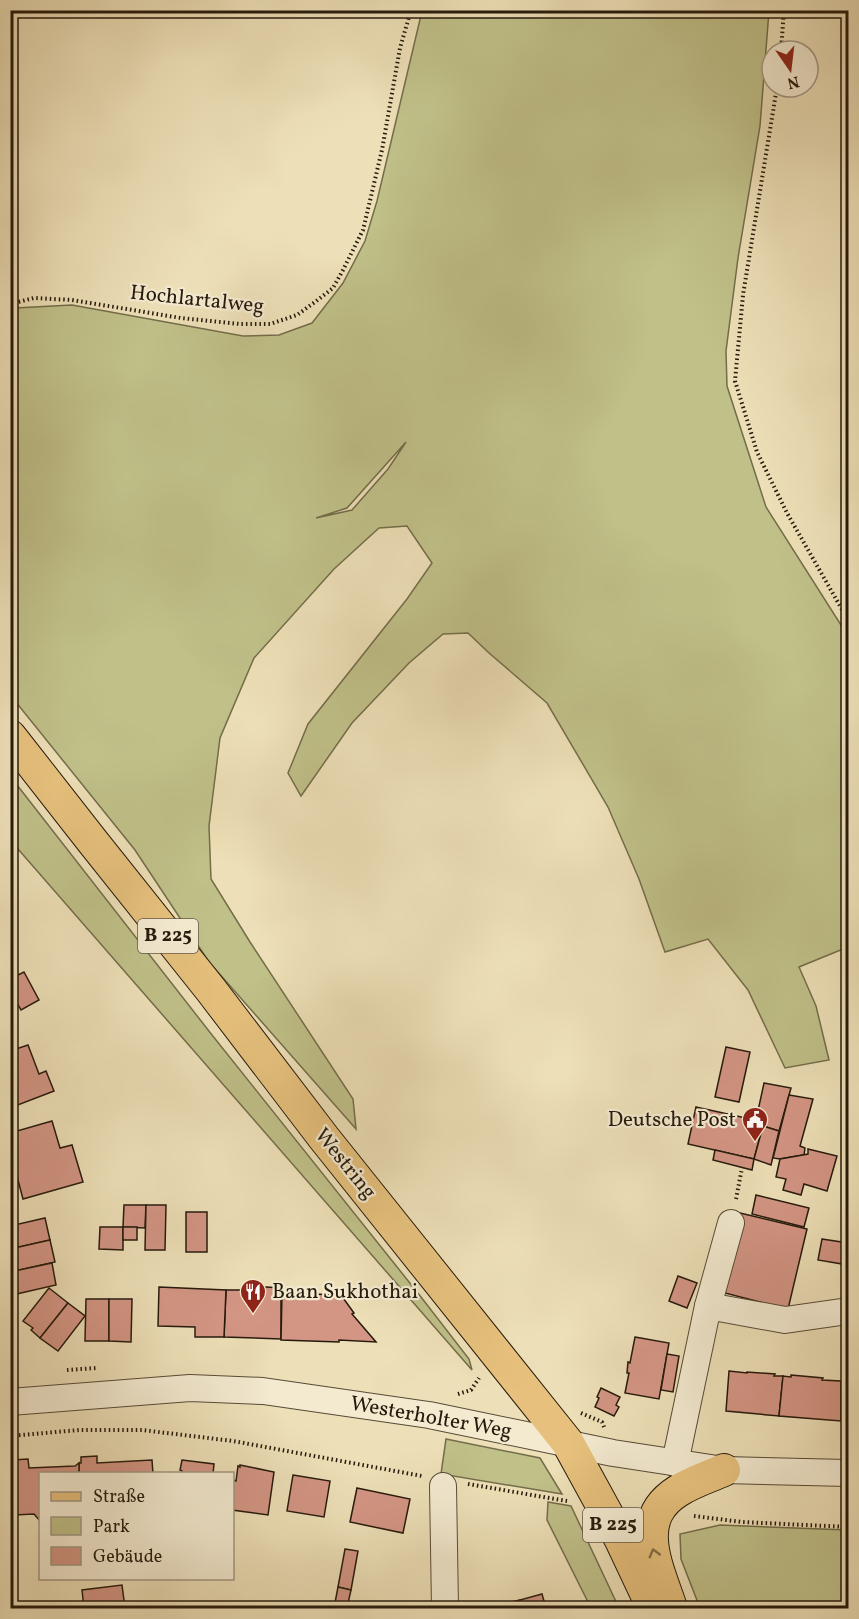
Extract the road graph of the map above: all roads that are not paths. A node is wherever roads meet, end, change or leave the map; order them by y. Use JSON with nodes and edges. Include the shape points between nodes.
{"nodes":[{"id":1,"x":10,"y":736,"type":"edge"},
{"id":2,"x":731,"y":1223,"type":"road end"},
{"id":3,"x":708,"y":1306,"type":"junction"},
{"id":4,"x":847,"y":1308,"type":"edge"},
{"id":5,"x":10,"y":1402,"type":"edge"},
{"id":6,"x":568,"y":1443,"type":"junction"},
{"id":7,"x":675,"y":1463,"type":"junction"},
{"id":8,"x":724,"y":1470,"type":"junction"},
{"id":9,"x":849,"y":1473,"type":"edge"},
{"id":10,"x":442,"y":1482,"type":"road end"},
{"id":11,"x":446,"y":1608,"type":"edge"},
{"id":12,"x":653,"y":1608,"type":"edge"},
{"id":13,"x":671,"y":1608,"type":"edge"}],
"edges":[{"from":1,"to":6,"type":"main road","name":"Westring","number":"B 225"},
{"from":2,"to":3,"type":"street"},
{"from":3,"to":4,"type":"street","via":[[785,1320]]},
{"from":3,"to":7,"type":"street"},
{"from":5,"to":6,"type":"street","name":"Westerholter Weg","via":[[190,1388],[263,1391],[429,1415]]},
{"from":6,"to":7,"type":"street","name":"Westerholter Weg"},
{"from":6,"to":12,"type":"main road","name":"Westring","number":"B 225"},
{"from":7,"to":8,"type":"street","name":"Westerholter Weg"},
{"from":8,"to":9,"type":"street","name":"Westerholter Weg"},
{"from":13,"to":8,"type":"main road","one_way":true,"via":[[651,1547],[657,1511],[675,1493]]},
{"from":10,"to":11,"type":"street"}]}
